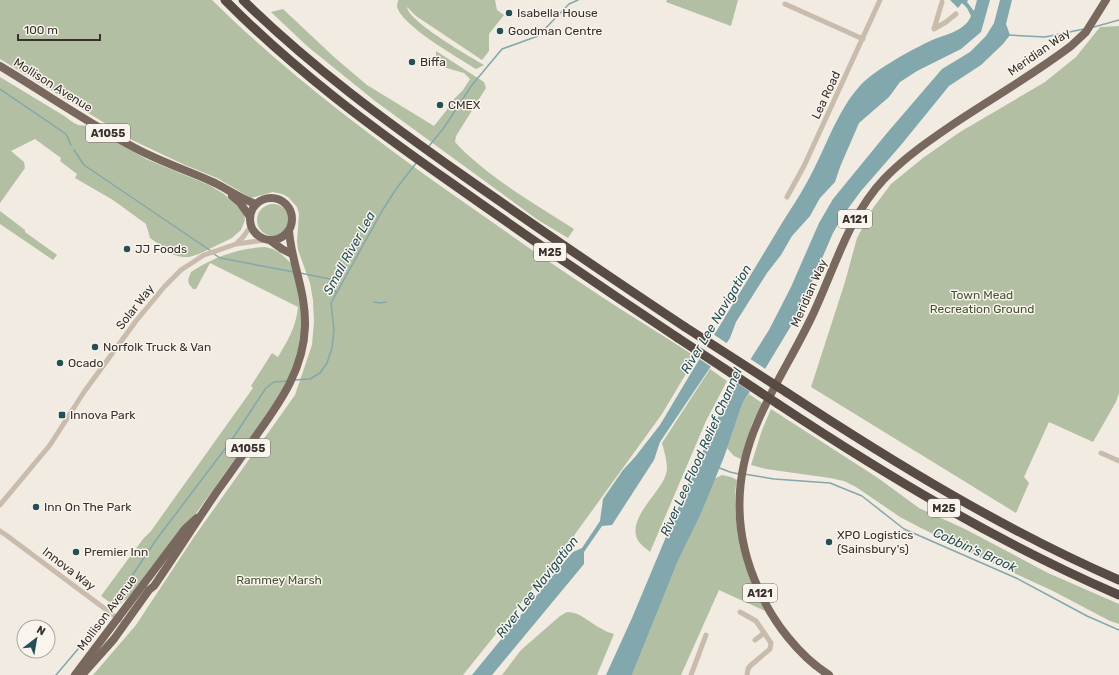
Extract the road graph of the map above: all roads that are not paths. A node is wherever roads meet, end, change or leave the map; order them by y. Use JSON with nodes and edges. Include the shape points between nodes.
{"nodes":[{"id":1,"x":225,"y":0,"type":"edge"},
{"id":2,"x":243,"y":0,"type":"edge"},
{"id":3,"x":880,"y":0,"type":"edge"},
{"id":4,"x":941,"y":1,"type":"edge"},
{"id":5,"x":1105,"y":2,"type":"edge"},
{"id":6,"x":785,"y":4,"type":"dead end"},
{"id":7,"x":956,"y":14,"type":"dead end"},
{"id":8,"x":863,"y":39,"type":"junction"},
{"id":9,"x":0,"y":66,"type":"edge"},
{"id":10,"x":222,"y":187,"type":"junction"},
{"id":11,"x":787,"y":197,"type":"dead end"},
{"id":12,"x":256,"y":204,"type":"junction"},
{"id":13,"x":250,"y":217,"type":"junction"},
{"id":14,"x":251,"y":226,"type":"junction"},
{"id":15,"x":289,"y":231,"type":"junction"},
{"id":16,"x":268,"y":240,"type":"junction"},
{"id":17,"x":236,"y":244,"type":"junction"},
{"id":18,"x":292,"y":254,"type":"junction"},
{"id":19,"x":1102,"y":453,"type":"dead end"},
{"id":20,"x":1119,"y":461,"type":"edge"},
{"id":21,"x":0,"y":505,"type":"edge"},
{"id":22,"x":204,"y":510,"type":"junction"},
{"id":23,"x":0,"y":531,"type":"edge"},
{"id":24,"x":1119,"y":580,"type":"edge"},
{"id":25,"x":1119,"y":595,"type":"edge"},
{"id":26,"x":740,"y":612,"type":"dead end"},
{"id":27,"x":114,"y":615,"type":"junction"},
{"id":28,"x":126,"y":624,"type":"junction"},
{"id":29,"x":764,"y":633,"type":"junction"},
{"id":30,"x":706,"y":635,"type":"dead end"},
{"id":31,"x":755,"y":640,"type":"dead end"},
{"id":32,"x":75,"y":675,"type":"edge"},
{"id":33,"x":82,"y":675,"type":"edge"},
{"id":34,"x":691,"y":675,"type":"edge"},
{"id":35,"x":747,"y":675,"type":"edge"},
{"id":36,"x":829,"y":675,"type":"edge"}],
"edges":[{"from":1,"to":25,"type":"highway","number":"M25","bridge":true,"via":[[318,84],[407,152],[678,338],[874,465],[956,514],[1048,563]]},
{"from":2,"to":24,"type":"highway","number":"M25","bridge":true,"via":[[314,65],[414,141],[685,327],[917,475],[974,508]]},
{"from":3,"to":8,"type":"street","name":"Lea Road"},
{"from":4,"to":7,"type":"street","via":[[934,28]]},
{"from":5,"to":36,"type":"main road","name":"Meridian Way","number":"A121","via":[[1086,32],[1071,46],[936,136],[907,157],[883,180],[854,222],[814,312],[758,422],[745,458],[740,488],[740,530],[747,561],[763,600],[780,627],[802,652]]},
{"from":6,"to":8,"type":"street"},
{"from":8,"to":11,"type":"street","name":"Lea Road"},
{"from":9,"to":10,"type":"main road","name":"Mollison Avenue","number":"A1055","via":[[135,148]]},
{"from":10,"to":12,"type":"main road","name":"Mollison Avenue","number":"A1055"},
{"from":10,"to":13,"type":"main road","name":"Mollison Avenue","number":"A1055","via":[[240,203]]},
{"from":12,"to":13,"type":"main road"},
{"from":12,"to":15,"type":"main road","name":"Mollison Avenue","via":[[267,198],[276,198],[284,202],[292,217]]},
{"from":13,"to":14,"type":"main road"},
{"from":14,"to":16,"type":"main road","via":[[256,234]]},
{"from":14,"to":17,"type":"street"},
{"from":15,"to":16,"type":"main road","via":[[282,238]]},
{"from":15,"to":18,"type":"main road","name":"Mollison Avenue","number":"A1055"},
{"from":16,"to":17,"type":"street","name":"Solar Way"},
{"from":16,"to":18,"type":"main road"},
{"from":17,"to":21,"type":"street","name":"Solar Way","via":[[209,253],[185,266],[165,286],[84,392],[50,445]]},
{"from":18,"to":22,"type":"main road","name":"Mollison Avenue","number":"A1055","via":[[305,306],[305,328],[300,358],[292,381],[279,404]]},
{"from":19,"to":20,"type":"street"},
{"from":22,"to":27,"type":"main road","name":"Mollison Avenue","number":"A1055","via":[[185,529]]},
{"from":22,"to":28,"type":"main road","name":"Mollison Avenue","number":"A1055"},
{"from":23,"to":27,"type":"street","name":"Innova Way"},
{"from":26,"to":29,"type":"street","via":[[756,621]]},
{"from":27,"to":28,"type":"street","name":"Innova Way"},
{"from":27,"to":32,"type":"main road","name":"Mollison Avenue","number":"A1055"},
{"from":28,"to":33,"type":"main road","name":"Mollison Avenue","number":"A1055"},
{"from":29,"to":31,"type":"street"},
{"from":29,"to":35,"type":"street","via":[[771,642],[770,649],[750,666]]},
{"from":30,"to":34,"type":"street"}]}
